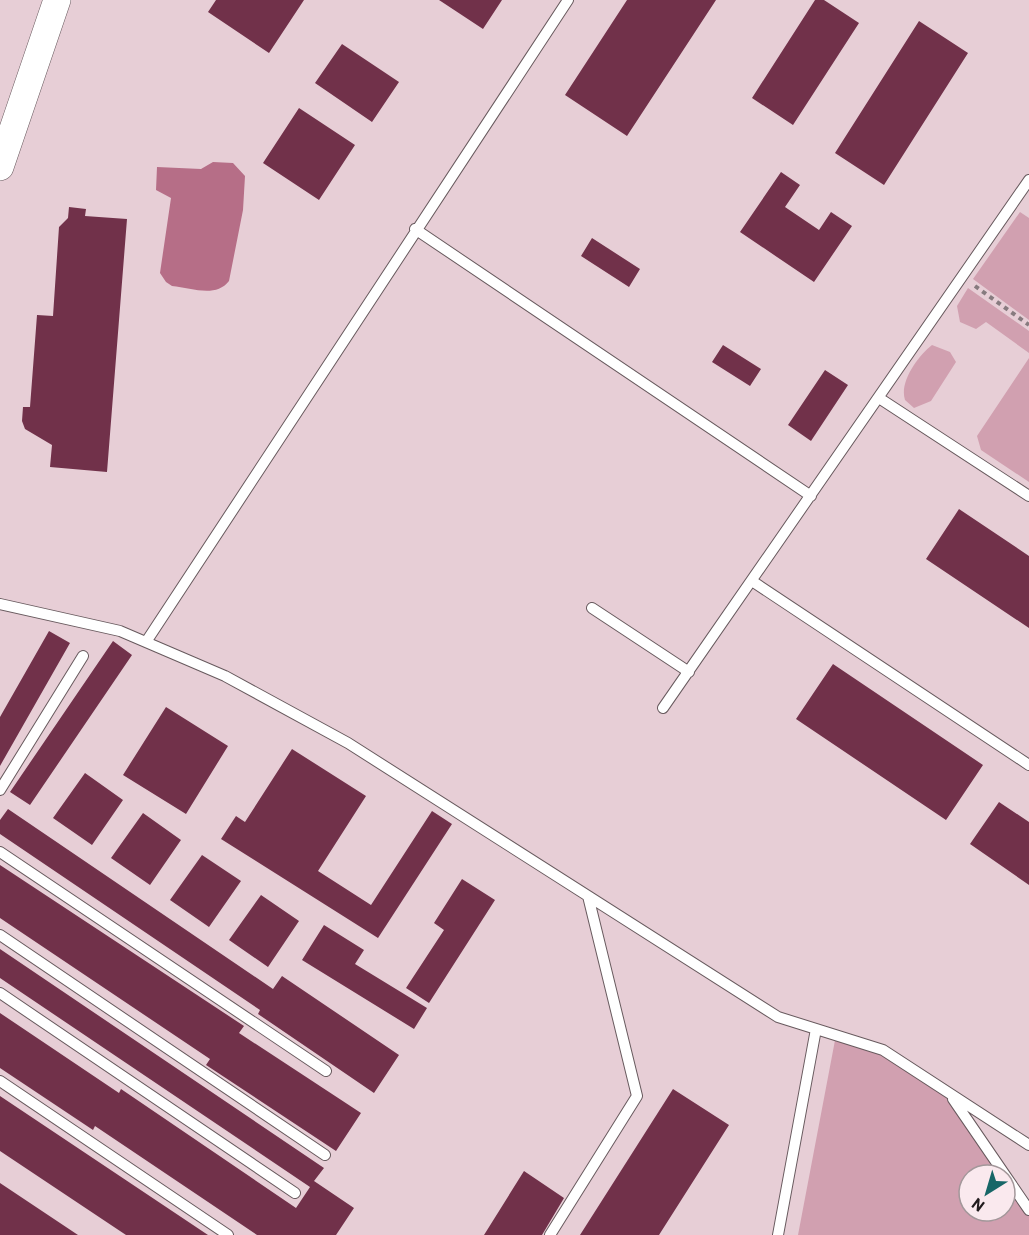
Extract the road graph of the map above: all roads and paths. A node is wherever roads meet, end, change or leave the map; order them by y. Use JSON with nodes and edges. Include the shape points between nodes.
{"nodes":[{"id":1,"x":57,"y":0,"type":"edge"},
{"id":2,"x":568,"y":0,"type":"edge"},
{"id":3,"x":0,"y":167,"type":"edge"},
{"id":4,"x":1029,"y":180,"type":"edge"},
{"id":5,"x":415,"y":229,"type":"junction"},
{"id":6,"x":962,"y":277,"type":"junction"},
{"id":7,"x":1029,"y":325,"type":"edge"},
{"id":8,"x":879,"y":398,"type":"junction"},
{"id":9,"x":811,"y":496,"type":"junction"},
{"id":10,"x":1029,"y":496,"type":"edge"},
{"id":11,"x":752,"y":581,"type":"junction"},
{"id":12,"x":0,"y":604,"type":"edge"},
{"id":13,"x":592,"y":608,"type":"dead end"},
{"id":14,"x":146,"y":642,"type":"junction"},
{"id":15,"x":83,"y":656,"type":"dead end"},
{"id":16,"x":688,"y":672,"type":"junction"},
{"id":17,"x":663,"y":708,"type":"dead end"},
{"id":18,"x":1029,"y":765,"type":"edge"},
{"id":19,"x":0,"y":790,"type":"edge"},
{"id":20,"x":0,"y":852,"type":"edge"},
{"id":21,"x":588,"y":896,"type":"junction"},
{"id":22,"x":0,"y":935,"type":"edge"},
{"id":23,"x":0,"y":993,"type":"edge"},
{"id":24,"x":816,"y":1029,"type":"junction"},
{"id":25,"x":327,"y":1071,"type":"dead end"},
{"id":26,"x":0,"y":1081,"type":"edge"},
{"id":27,"x":949,"y":1093,"type":"junction"},
{"id":28,"x":1029,"y":1145,"type":"edge"},
{"id":29,"x":325,"y":1155,"type":"dead end"},
{"id":30,"x":997,"y":1163,"type":"edge"},
{"id":31,"x":295,"y":1192,"type":"dead end"},
{"id":32,"x":1017,"y":1192,"type":"edge"},
{"id":33,"x":1029,"y":1210,"type":"edge"},
{"id":34,"x":228,"y":1235,"type":"edge"},
{"id":35,"x":550,"y":1235,"type":"edge"},
{"id":36,"x":778,"y":1235,"type":"edge"}],
"edges":[{"from":1,"to":3,"type":"street"},
{"from":2,"to":5,"type":"lane"},
{"from":4,"to":6,"type":"lane"},
{"from":5,"to":9,"type":"lane"},
{"from":5,"to":14,"type":"lane"},
{"from":6,"to":7,"type":"path"},
{"from":6,"to":8,"type":"lane"},
{"from":8,"to":9,"type":"lane"},
{"from":8,"to":10,"type":"lane"},
{"from":9,"to":11,"type":"lane"},
{"from":11,"to":16,"type":"lane"},
{"from":11,"to":18,"type":"lane"},
{"from":12,"to":14,"type":"lane","via":[[120,631]]},
{"from":13,"to":16,"type":"lane"},
{"from":14,"to":21,"type":"lane","via":[[225,676],[348,743]]},
{"from":15,"to":19,"type":"lane"},
{"from":16,"to":17,"type":"lane"},
{"from":20,"to":25,"type":"lane"},
{"from":21,"to":24,"type":"lane","via":[[778,1017]]},
{"from":21,"to":35,"type":"lane","via":[[638,1096]]},
{"from":22,"to":29,"type":"lane"},
{"from":23,"to":31,"type":"lane"},
{"from":24,"to":27,"type":"lane","via":[[883,1050]]},
{"from":24,"to":36,"type":"lane"},
{"from":26,"to":34,"type":"lane"},
{"from":27,"to":28,"type":"lane"},
{"from":27,"to":30,"type":"lane"},
{"from":32,"to":33,"type":"lane"}]}
